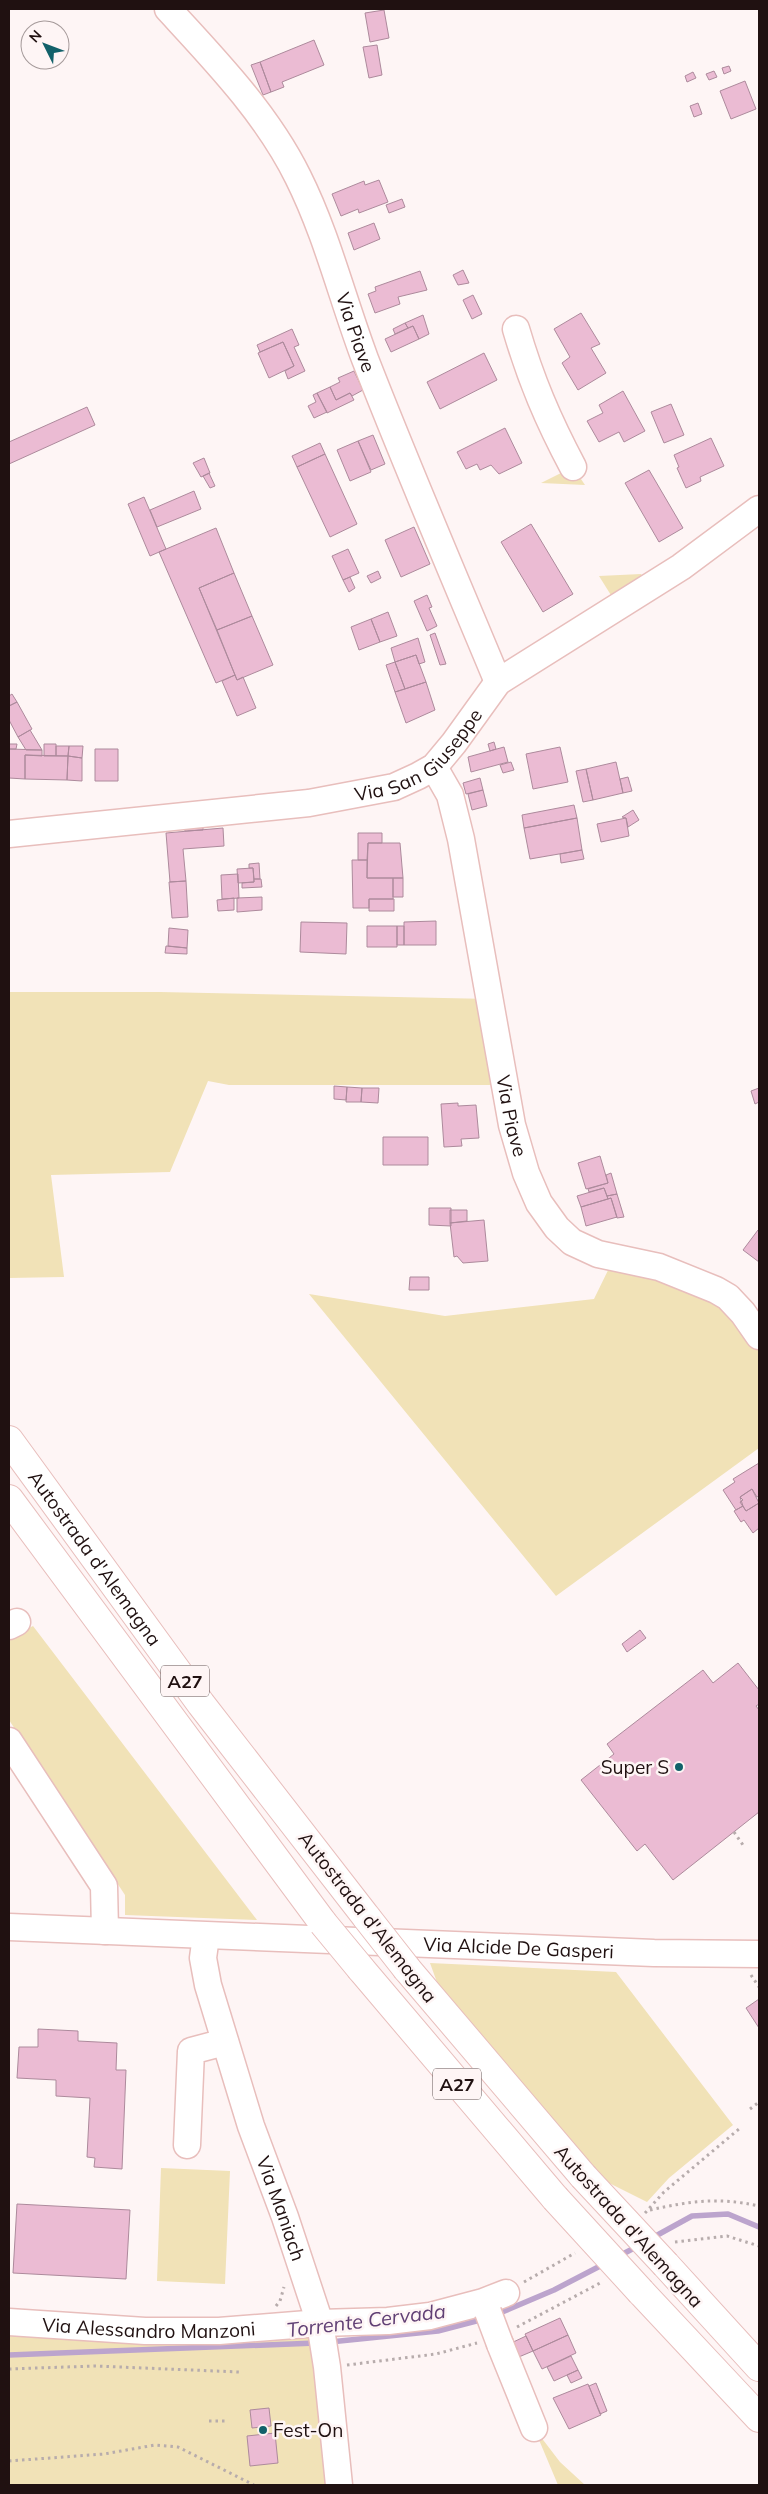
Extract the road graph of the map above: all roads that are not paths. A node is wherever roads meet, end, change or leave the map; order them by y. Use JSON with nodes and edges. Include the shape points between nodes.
{"nodes":[{"id":1,"x":168,"y":9,"type":"edge"},
{"id":2,"x":516,"y":329,"type":"dead end"},
{"id":3,"x":573,"y":467,"type":"dead end"},
{"id":4,"x":759,"y":509,"type":"edge"},
{"id":5,"x":498,"y":682,"type":"junction"},
{"id":6,"x":434,"y":767,"type":"junction"},
{"id":7,"x":9,"y":834,"type":"edge"},
{"id":8,"x":759,"y":1336,"type":"edge"},
{"id":9,"x":9,"y":1440,"type":"edge"},
{"id":10,"x":9,"y":1499,"type":"edge"},
{"id":11,"x":9,"y":1741,"type":"edge"},
{"id":12,"x":9,"y":1927,"type":"edge"},
{"id":13,"x":106,"y":1931,"type":"junction"},
{"id":14,"x":206,"y":1936,"type":"junction"},
{"id":15,"x":753,"y":1962,"type":"edge"},
{"id":16,"x":225,"y":2042,"type":"junction"},
{"id":17,"x":187,"y":2145,"type":"dead end"},
{"id":18,"x":9,"y":2322,"type":"edge"},
{"id":19,"x":321,"y":2329,"type":"junction"},
{"id":20,"x":759,"y":2367,"type":"edge"},
{"id":21,"x":759,"y":2418,"type":"edge"},
{"id":22,"x":534,"y":2428,"type":"dead end"},
{"id":23,"x":340,"y":2485,"type":"edge"}],
"edges":[{"from":1,"to":5,"type":"street","name":"Via Piave","via":[[246,98],[298,177],[325,240],[365,358]]},
{"from":2,"to":3,"type":"street","via":[[531,379]]},
{"from":4,"to":5,"type":"street","name":"Via San Giuseppe","via":[[681,567]]},
{"from":5,"to":6,"type":"street","name":"Via San Giuseppe"},
{"from":6,"to":7,"type":"street","name":"Via San Giuseppe","via":[[394,787],[309,803]]},
{"from":6,"to":8,"type":"street","name":"Via Piave","via":[[450,795],[461,839],[512,1125],[539,1203],[572,1242],[598,1254],[659,1267],[716,1290],[738,1308]]},
{"from":9,"to":20,"type":"highway","name":"Autostrada d'Alemagna","number":"A27","bridge":true,"via":[[202,1704],[407,1969],[583,2176],[666,2256]]},
{"from":10,"to":21,"type":"highway","name":"Autostrada d'Alemagna","number":"A27","bridge":true,"via":[[323,1923],[555,2198]]},
{"from":11,"to":13,"type":"street","via":[[104,1886]]},
{"from":12,"to":13,"type":"street","name":"Via Alcide De Gasperi"},
{"from":13,"to":14,"type":"street","name":"Via Alcide De Gasperi"},
{"from":14,"to":15,"type":"street","name":"Via Alcide De Gasperi","via":[[654,1953]]},
{"from":14,"to":16,"type":"street","name":"Via Maniach","via":[[204,1968]]},
{"from":16,"to":17,"type":"street","via":[[191,2051]]},
{"from":16,"to":19,"type":"street","name":"Via Maniach"},
{"from":18,"to":19,"type":"street","name":"Via Alessandro Manzoni","via":[[146,2331]]},
{"from":19,"to":22,"type":"street","name":"Via Alessandro Manzoni","bridge":true,"via":[[430,2316],[492,2302],[499,2341]]},
{"from":19,"to":23,"type":"street","name":"Via Maniach"}]}
